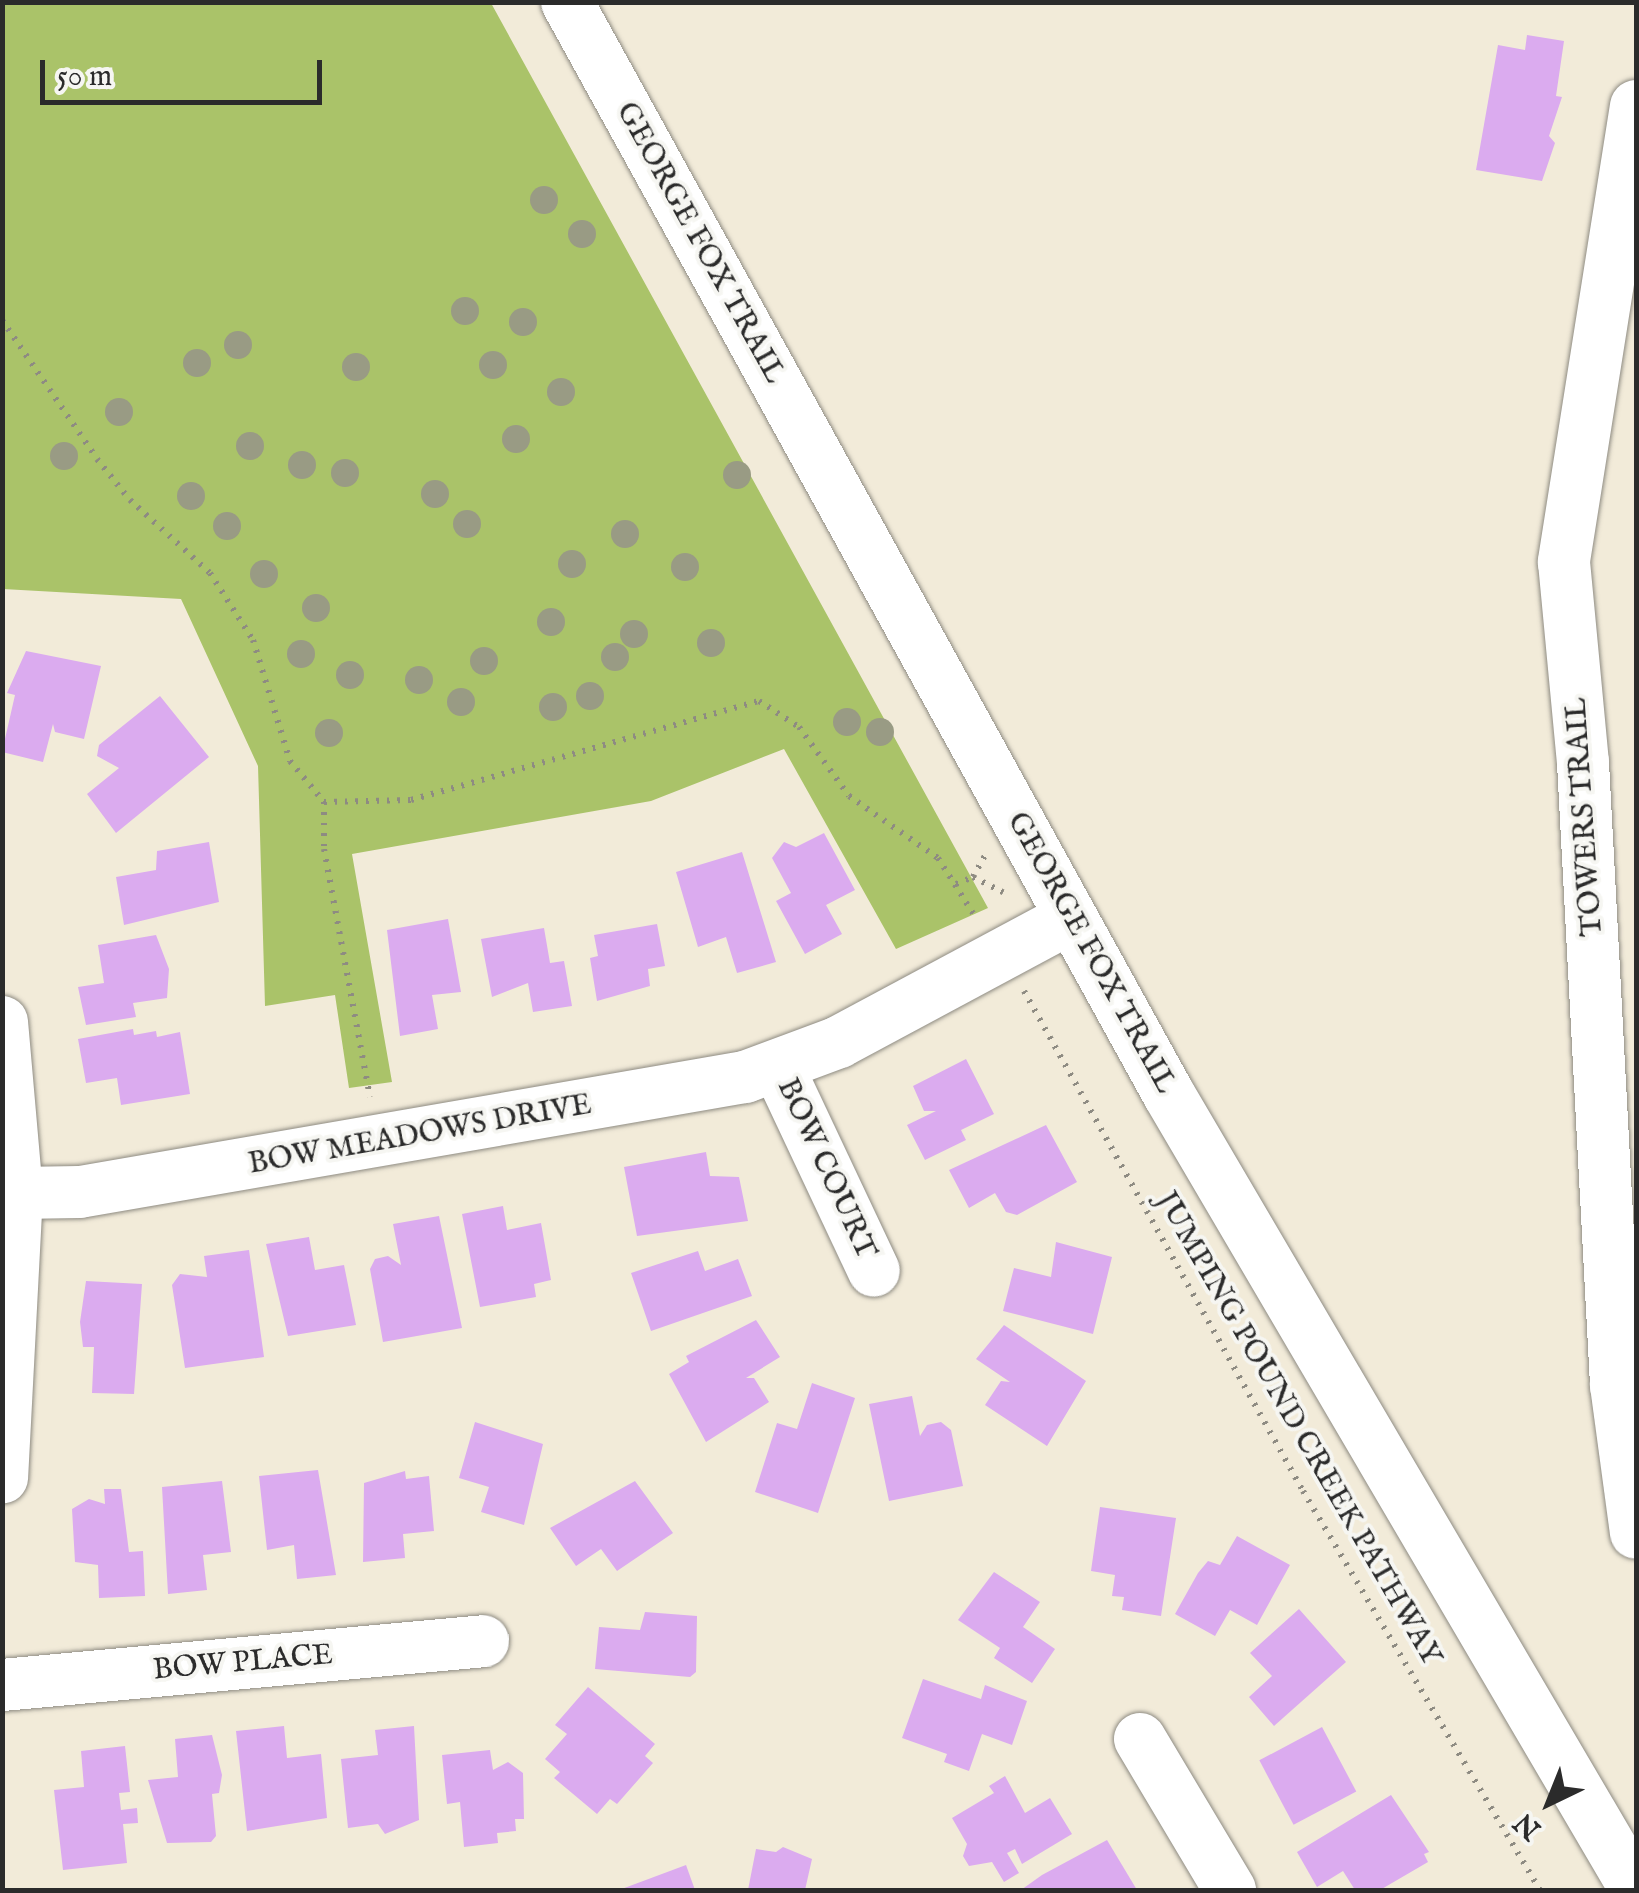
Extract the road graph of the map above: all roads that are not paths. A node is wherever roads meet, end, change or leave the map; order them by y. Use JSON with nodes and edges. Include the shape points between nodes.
{"nodes":[{"id":1,"x":567,"y":2,"type":"edge"},
{"id":2,"x":1636,"y":106,"type":"edge"},
{"id":3,"x":1070,"y":918,"type":"junction"},
{"id":4,"x":2,"y":1022,"type":"edge"},
{"id":5,"x":778,"y":1067,"type":"junction"},
{"id":6,"x":16,"y":1193,"type":"junction"},
{"id":7,"x":874,"y":1271,"type":"dead end"},
{"id":8,"x":2,"y":1478,"type":"edge"},
{"id":9,"x":1636,"y":1533,"type":"edge"},
{"id":10,"x":483,"y":1641,"type":"dead end"},
{"id":11,"x":2,"y":1686,"type":"edge"},
{"id":12,"x":1140,"y":1739,"type":"dead end"},
{"id":13,"x":1230,"y":1890,"type":"edge"},
{"id":14,"x":1636,"y":1890,"type":"edge"}],
"edges":[{"from":1,"to":3,"type":"street","name":"GEORGE FOX TRAIL"},
{"from":2,"to":9,"type":"street","name":"TOWERS TRAIL","via":[[1564,562],[1584,783],[1616,1384]]},
{"from":3,"to":5,"type":"street","name":"BOW MEADOWS DRIVE"},
{"from":3,"to":14,"type":"street","name":"GEORGE FOX TRAIL"},
{"from":4,"to":6,"type":"street"},
{"from":5,"to":6,"type":"street","name":"BOW MEADOWS DRIVE","via":[[692,1088],[80,1192]]},
{"from":5,"to":7,"type":"street","name":"BOW COURT"},
{"from":6,"to":8,"type":"street"},
{"from":10,"to":11,"type":"street","name":"BOW PLACE"},
{"from":12,"to":13,"type":"street"}]}
